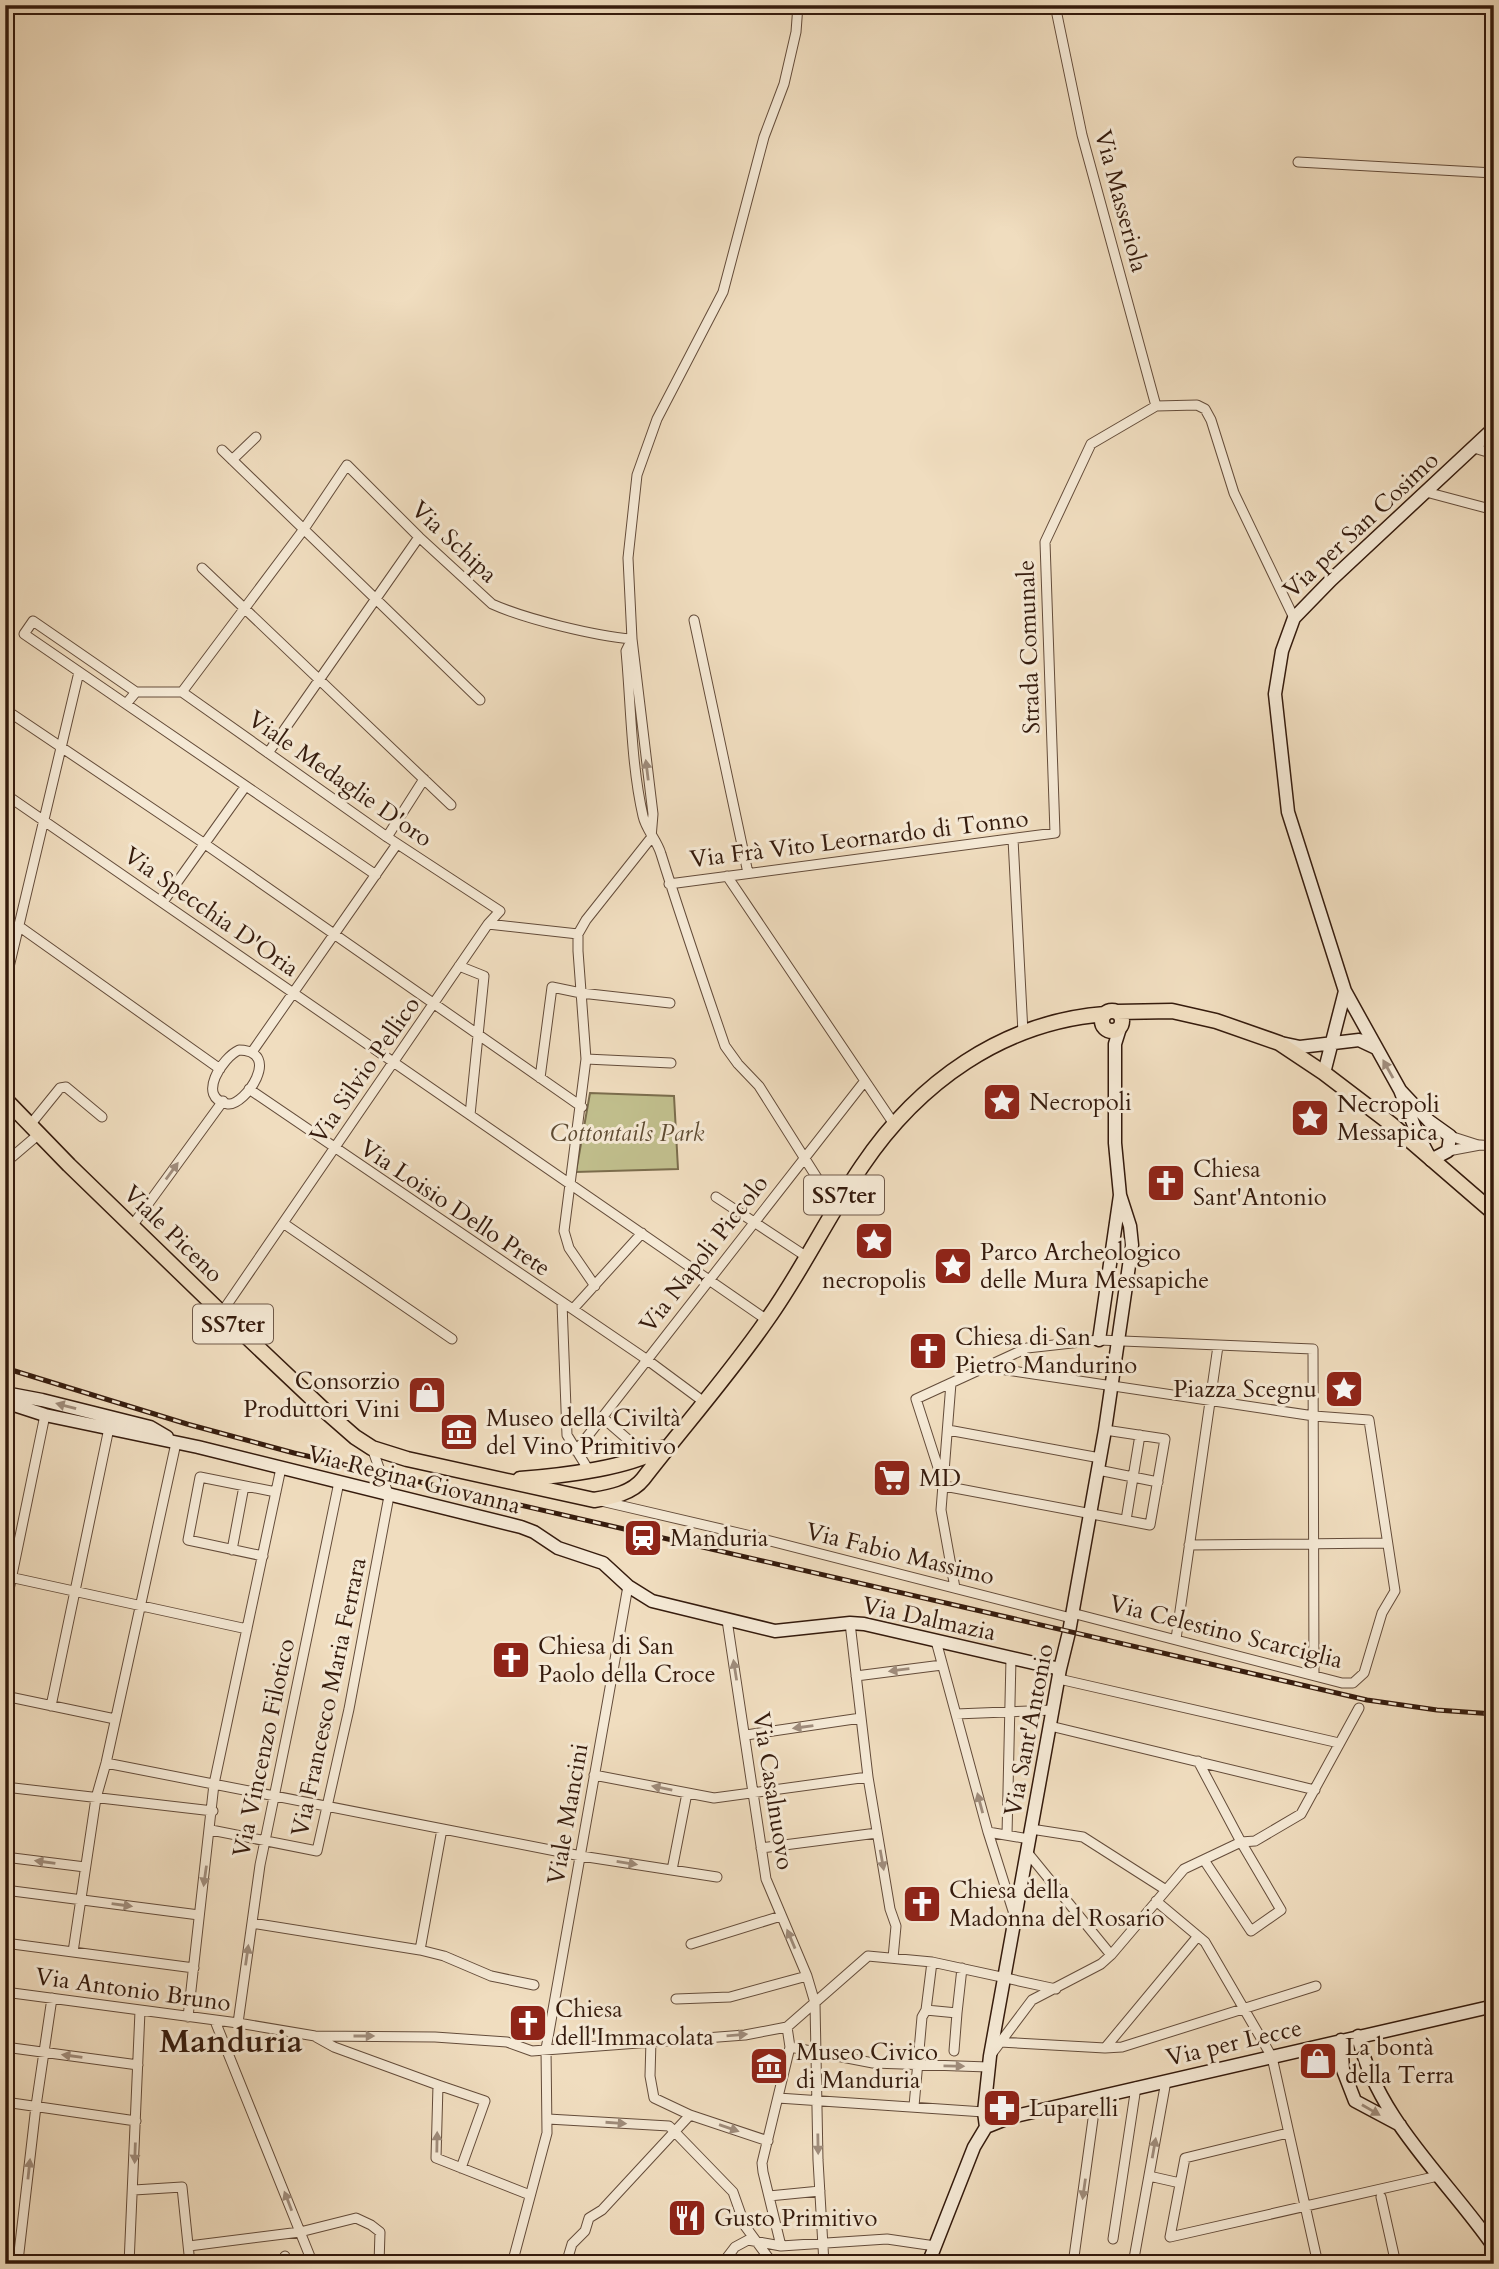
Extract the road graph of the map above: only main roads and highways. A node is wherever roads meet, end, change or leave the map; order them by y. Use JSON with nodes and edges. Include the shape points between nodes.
{"nodes":[{"id":1,"x":5,"y":1099,"type":"edge"},
{"id":2,"x":1494,"y":1213,"type":"edge"},
{"id":3,"x":670,"y":1444,"type":"junction"},
{"id":4,"x":627,"y":1462,"type":"junction"},
{"id":5,"x":562,"y":1474,"type":"junction"},
{"id":6,"x":502,"y":1480,"type":"junction"},
{"id":7,"x":640,"y":1483,"type":"junction"},
{"id":8,"x":564,"y":1493,"type":"junction"}],
"edges":[{"from":1,"to":6,"type":"main road","name":"Viale Piceno","number":"SS7ter","via":[[323,1409],[372,1448]]},
{"from":2,"to":3,"type":"main road","number":"SS7ter","via":[[1391,1124],[1279,1043],[1172,1011],[1146,1010],[1112,1022],[1077,1017],[1003,1040],[959,1064],[903,1111],[862,1165],[767,1320]]},
{"from":3,"to":4,"type":"main road","number":"SS7ter"},
{"from":3,"to":7,"type":"main road","number":"SS7ter"},
{"from":4,"to":5,"type":"main road","number":"SS7ter"},
{"from":4,"to":7,"type":"main road","via":[[642,1467]]},
{"from":5,"to":6,"type":"main road","number":"SS7ter"},
{"from":5,"to":8,"type":"main road","via":[[558,1482]]},
{"from":6,"to":8,"type":"main road","number":"SS7ter"},
{"from":7,"to":8,"type":"main road","number":"SS7ter","via":[[594,1500]]}]}
